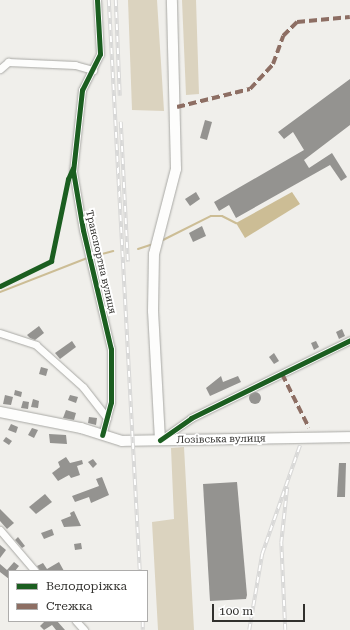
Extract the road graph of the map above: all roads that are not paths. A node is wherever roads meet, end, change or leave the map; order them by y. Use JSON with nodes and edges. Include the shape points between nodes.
{"nodes":[{"id":1,"x":97,"y":0,"type":"edge"},
{"id":2,"x":172,"y":0,"type":"edge"},
{"id":3,"x":0,"y":69,"type":"edge"},
{"id":4,"x":93,"y":70,"type":"junction"},
{"id":5,"x":0,"y":333,"type":"edge"},
{"id":6,"x":350,"y":340,"type":"edge"},
{"id":7,"x":0,"y":412,"type":"edge"},
{"id":8,"x":106,"y":418,"type":"junction"},
{"id":9,"x":102,"y":435,"type":"junction"},
{"id":10,"x":350,"y":437,"type":"edge"},
{"id":11,"x":160,"y":440,"type":"junction"},
{"id":12,"x":0,"y":530,"type":"edge"},
{"id":13,"x":34,"y":570,"type":"edge"},
{"id":14,"x":77,"y":622,"type":"edge"},
{"id":15,"x":84,"y":630,"type":"edge"}],
"edges":[{"from":1,"to":4,"type":"street","name":"Транспортна вулиця","via":[[100,54]]},
{"from":2,"to":11,"type":"main road","via":[[176,169],[157,243],[153,311]]},
{"from":3,"to":4,"type":"street","via":[[8,62],[75,65]]},
{"from":4,"to":8,"type":"street","name":"Транспортна вулиця","via":[[82,90],[73,171],[83,230],[111,349],[112,380]]},
{"from":5,"to":8,"type":"street","via":[[36,345],[83,387]]},
{"from":6,"to":11,"type":"street","via":[[190,418]]},
{"from":7,"to":9,"type":"main road","name":"Лозівська вулиця"},
{"from":8,"to":9,"type":"street","name":"Транспортна вулиця"},
{"from":9,"to":11,"type":"main road","name":"Лозівська вулиця","via":[[122,441]]},
{"from":10,"to":11,"type":"main road","name":"Лозівська вулиця"},
{"from":12,"to":13,"type":"street"},
{"from":14,"to":15,"type":"street"}]}
